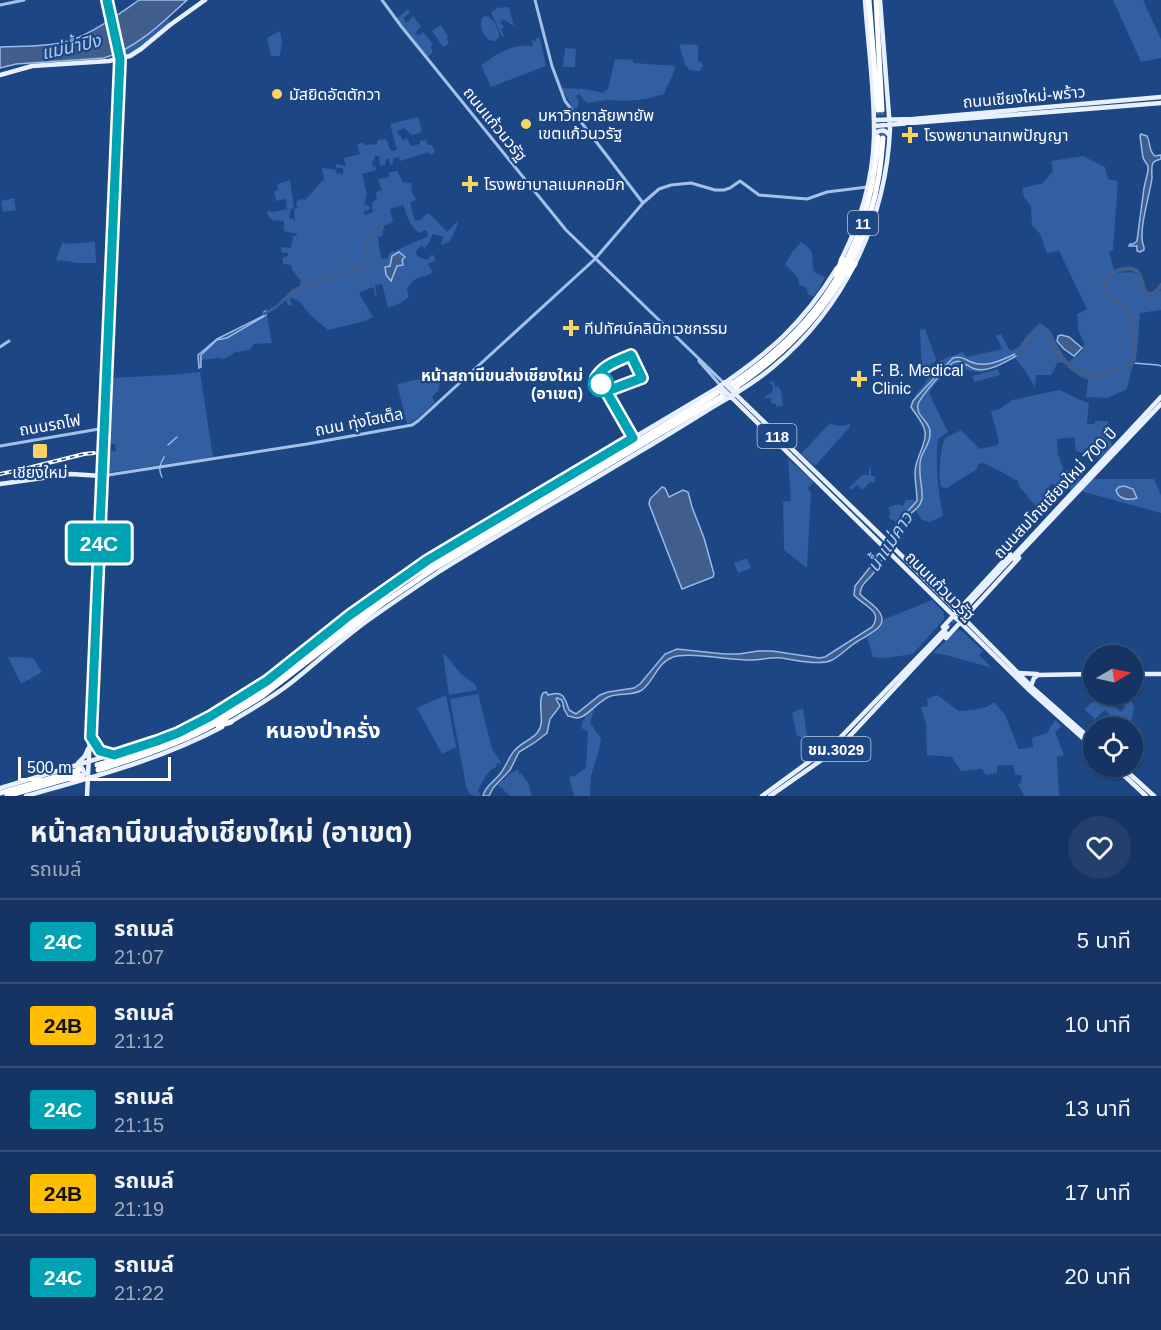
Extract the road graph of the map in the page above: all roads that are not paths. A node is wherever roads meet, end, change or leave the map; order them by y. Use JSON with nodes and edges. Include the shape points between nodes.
{"nodes":[{"id":1,"x":24,"y":0,"type":"edge"},
{"id":2,"x":107,"y":0,"type":"edge"},
{"id":3,"x":206,"y":0,"type":"edge"},
{"id":4,"x":382,"y":0,"type":"edge"},
{"id":5,"x":535,"y":0,"type":"edge"},
{"id":6,"x":867,"y":0,"type":"edge"},
{"id":7,"x":878,"y":0,"type":"edge"},
{"id":8,"x":0,"y":5,"type":"edge"},
{"id":9,"x":119,"y":52,"type":"junction"},
{"id":10,"x":130,"y":56,"type":"junction"},
{"id":11,"x":120,"y":59,"type":"junction"},
{"id":12,"x":0,"y":75,"type":"edge"},
{"id":13,"x":1161,"y":97,"type":"edge"},
{"id":14,"x":1161,"y":103,"type":"edge"},
{"id":15,"x":882,"y":110,"type":"junction"},
{"id":16,"x":992,"y":114,"type":"junction"},
{"id":17,"x":902,"y":119,"type":"junction"},
{"id":18,"x":874,"y":123,"type":"junction"},
{"id":19,"x":889,"y":123,"type":"junction"},
{"id":20,"x":901,"y":125,"type":"junction"},
{"id":21,"x":883,"y":138,"type":"junction"},
{"id":22,"x":867,"y":187,"type":"junction"},
{"id":23,"x":641,"y":201,"type":"junction"},
{"id":24,"x":595,"y":259,"type":"junction"},
{"id":25,"x":842,"y":259,"type":"junction"},
{"id":26,"x":855,"y":264,"type":"junction"},
{"id":27,"x":834,"y":287,"type":"junction"},
{"id":28,"x":9,"y":341,"type":"dead end"},
{"id":29,"x":0,"y":347,"type":"edge"},
{"id":30,"x":722,"y":385,"type":"junction"},
{"id":31,"x":736,"y":386,"type":"junction"},
{"id":32,"x":732,"y":395,"type":"junction"},
{"id":33,"x":719,"y":397,"type":"junction"},
{"id":34,"x":1161,"y":398,"type":"edge"},
{"id":35,"x":1161,"y":404,"type":"edge"},
{"id":36,"x":743,"y":406,"type":"junction"},
{"id":37,"x":105,"y":428,"type":"junction"},
{"id":38,"x":0,"y":446,"type":"edge"},
{"id":39,"x":101,"y":476,"type":"junction"},
{"id":40,"x":561,"y":481,"type":"junction"},
{"id":41,"x":0,"y":484,"type":"edge"},
{"id":42,"x":576,"y":485,"type":"junction"},
{"id":43,"x":549,"y":494,"type":"junction"},
{"id":44,"x":564,"y":497,"type":"junction"},
{"id":45,"x":1038,"y":531,"type":"junction"},
{"id":46,"x":504,"y":533,"type":"junction"},
{"id":47,"x":492,"y":534,"type":"junction"},
{"id":48,"x":374,"y":603,"type":"junction"},
{"id":49,"x":381,"y":604,"type":"junction"},
{"id":50,"x":949,"y":607,"type":"junction"},
{"id":51,"x":968,"y":607,"type":"junction"},
{"id":52,"x":956,"y":614,"type":"junction"},
{"id":53,"x":350,"y":615,"type":"junction"},
{"id":54,"x":962,"y":620,"type":"junction"},
{"id":55,"x":367,"y":621,"type":"junction"},
{"id":56,"x":948,"y":628,"type":"junction"},
{"id":57,"x":970,"y":628,"type":"junction"},
{"id":58,"x":1019,"y":673,"type":"junction"},
{"id":59,"x":1031,"y":674,"type":"junction"},
{"id":60,"x":1083,"y":674,"type":"edge"},
{"id":61,"x":1143,"y":674,"type":"edge"},
{"id":62,"x":1161,"y":674,"type":"edge"},
{"id":63,"x":1062,"y":675,"type":"junction"},
{"id":64,"x":1029,"y":685,"type":"junction"},
{"id":65,"x":223,"y":710,"type":"junction"},
{"id":66,"x":231,"y":722,"type":"junction"},
{"id":67,"x":204,"y":728,"type":"junction"},
{"id":68,"x":1083,"y":732,"type":"edge"},
{"id":69,"x":91,"y":737,"type":"junction"},
{"id":70,"x":1083,"y":737,"type":"edge"},
{"id":71,"x":114,"y":755,"type":"junction"},
{"id":72,"x":100,"y":759,"type":"junction"},
{"id":73,"x":89,"y":762,"type":"junction"},
{"id":74,"x":78,"y":771,"type":"junction"},
{"id":75,"x":100,"y":771,"type":"junction"},
{"id":76,"x":1126,"y":777,"type":"edge"},
{"id":77,"x":1133,"y":777,"type":"edge"},
{"id":78,"x":88,"y":781,"type":"junction"},
{"id":79,"x":0,"y":791,"type":"edge"},
{"id":80,"x":7,"y":796,"type":"edge"},
{"id":81,"x":26,"y":796,"type":"edge"},
{"id":82,"x":87,"y":796,"type":"edge"},
{"id":83,"x":762,"y":796,"type":"edge"},
{"id":84,"x":770,"y":796,"type":"edge"},
{"id":85,"x":1146,"y":796,"type":"edge"},
{"id":86,"x":1154,"y":796,"type":"edge"}],
"edges":[{"from":1,"to":8,"type":"street"},
{"from":2,"to":9,"type":"main road"},
{"from":3,"to":10,"type":"main road"},
{"from":4,"to":24,"type":"street","name":"ถนนแก้วนวรัฐ","via":[[554,216]]},
{"from":5,"to":23,"type":"street","via":[[565,101]]},
{"from":6,"to":15,"type":"highway"},
{"from":7,"to":15,"type":"highway"},
{"from":9,"to":10,"type":"main road"},
{"from":9,"to":11,"type":"main road"},
{"from":10,"to":11,"type":"main road"},
{"from":11,"to":12,"type":"main road","via":[[32,66]]},
{"from":11,"to":37,"type":"main road"},
{"from":13,"to":16,"type":"main road","name":"ถนนเชียงใหม่-พร้าว"},
{"from":14,"to":16,"type":"main road","name":"ถนนเชียงใหม่-พร้าว"},
{"from":15,"to":17,"type":"main road"},
{"from":15,"to":18,"type":"main road"},
{"from":15,"to":19,"type":"main road"},
{"from":16,"to":17,"type":"main road","name":"ถนนเชียงใหม่-พร้าว"},
{"from":16,"to":20,"type":"main road","name":"ถนนเชียงใหม่-พร้าว"},
{"from":17,"to":19,"type":"main road","name":"ถนนเชียงใหม่-พร้าว"},
{"from":18,"to":19,"type":"main road"},
{"from":18,"to":21,"type":"main road"},
{"from":19,"to":20,"type":"main road","name":"ถนนเชียงใหม่-พร้าว"},
{"from":19,"to":21,"type":"main road"},
{"from":20,"to":21,"type":"main road"},
{"from":21,"to":22,"type":"main road"},
{"from":21,"to":26,"type":"main road","via":[[886,167],[880,200]]},
{"from":21,"to":27,"type":"highway","number":"11","via":[[867,222],[849,266]]},
{"from":22,"to":23,"type":"street","name":"ถนน ทุ่งโฮเต็ล","via":[[826,192],[807,199],[759,195],[740,181],[724,190],[691,183],[663,187]]},
{"from":22,"to":25,"type":"main road"},
{"from":23,"to":24,"type":"street","name":"ถนน ทุ่งโฮเต็ล"},
{"from":24,"to":30,"type":"street","name":"ถนนแก้วนวรัฐ"},
{"from":24,"to":39,"type":"street","name":"ถนน ทุ่งโฮเต็ล","via":[[412,425]]},
{"from":25,"to":27,"type":"highway"},
{"from":25,"to":31,"type":"main road","via":[[812,305]]},
{"from":26,"to":27,"type":"highway"},
{"from":26,"to":31,"type":"main road","via":[[808,333],[770,369]]},
{"from":27,"to":31,"type":"highway","number":"11","via":[[795,334]]},
{"from":28,"to":29,"type":"street"},
{"from":30,"to":31,"type":"main road"},
{"from":30,"to":32,"type":"main road","name":"ถนนแก้วนวรัฐ","number":"118"},
{"from":30,"to":33,"type":"main road"},
{"from":31,"to":32,"type":"main road"},
{"from":31,"to":36,"type":"main road"},
{"from":32,"to":33,"type":"main road"},
{"from":32,"to":36,"type":"main road","name":"ถนนแก้วนวรัฐ","number":"118"},
{"from":33,"to":36,"type":"main road"},
{"from":33,"to":40,"type":"main road"},
{"from":33,"to":42,"type":"highway"},
{"from":33,"to":43,"type":"highway"},
{"from":33,"to":44,"type":"main road"},
{"from":34,"to":45,"type":"main road","name":"ถนนสมโภชเชียงใหม่ 700 ปี","number":"ชม.3029"},
{"from":35,"to":45,"type":"main road","name":"ถนนสมโภชเชียงใหม่ 700 ปี","number":"ชม.3029"},
{"from":36,"to":50,"type":"main road","name":"ถนนแก้วนวรัฐ","number":"118"},
{"from":37,"to":38,"type":"street","name":"ถนนรถไฟ"},
{"from":37,"to":39,"type":"main road"},
{"from":39,"to":41,"type":"main road","via":[[71,474]]},
{"from":39,"to":69,"type":"main road"},
{"from":40,"to":43,"type":"highway"},
{"from":40,"to":53,"type":"main road","via":[[428,560]]},
{"from":42,"to":44,"type":"highway"},
{"from":42,"to":47,"type":"highway"},
{"from":43,"to":48,"type":"highway"},
{"from":44,"to":46,"type":"main road"},
{"from":45,"to":51,"type":"main road","number":"ชม.3029","via":[[1004,561]]},
{"from":45,"to":51,"type":"main road","number":"ชม.3029","via":[[1033,542]]},
{"from":46,"to":47,"type":"highway"},
{"from":46,"to":55,"type":"main road"},
{"from":47,"to":49,"type":"highway"},
{"from":48,"to":53,"type":"highway"},
{"from":48,"to":67,"type":"highway","via":[[260,693]]},
{"from":49,"to":55,"type":"highway"},
{"from":49,"to":67,"type":"highway","via":[[261,697]]},
{"from":50,"to":51,"type":"main road"},
{"from":50,"to":52,"type":"main road","name":"ถนนแก้วนวรัฐ","number":"118"},
{"from":50,"to":56,"type":"main road"},
{"from":51,"to":52,"type":"main road","number":"ชม.3029"},
{"from":51,"to":54,"type":"main road","number":"ชม.3029"},
{"from":51,"to":57,"type":"main road"},
{"from":52,"to":54,"type":"main road","name":"ถนนแก้วนวรัฐ","number":"118"},
{"from":52,"to":56,"type":"main road","number":"ชม.3029"},
{"from":53,"to":65,"type":"main road","via":[[267,681]]},
{"from":54,"to":56,"type":"main road","number":"ชม.3029"},
{"from":54,"to":57,"type":"main road","name":"ถนนแก้วนวรัฐ","number":"118"},
{"from":55,"to":66,"type":"main road","via":[[292,682]]},
{"from":56,"to":57,"type":"main road"},
{"from":56,"to":83,"type":"main road","number":"ชม.3029","via":[[836,742]]},
{"from":56,"to":84,"type":"main road","number":"ชม.3029","via":[[864,722],[836,748]]},
{"from":57,"to":58,"type":"main road","name":"ถนนแก้วนวรัฐ","number":"118"},
{"from":57,"to":64,"type":"main road","name":"ถนนแก้วนวรัฐ","number":"118"},
{"from":58,"to":59,"type":"main road"},
{"from":58,"to":64,"type":"main road","name":"ถนนแก้วนวรัฐ","number":"118"},
{"from":59,"to":63,"type":"main road"},
{"from":59,"to":64,"type":"main road"},
{"from":60,"to":63,"type":"main road"},
{"from":61,"to":62,"type":"main road"},
{"from":63,"to":64,"type":"main road","via":[[1038,675]]},
{"from":64,"to":68,"type":"main road","name":"ถนนแก้วนวรัฐ","number":"118"},
{"from":64,"to":70,"type":"main road","name":"ถนนแก้วนวรัฐ","number":"118"},
{"from":65,"to":67,"type":"highway"},
{"from":65,"to":71,"type":"main road","via":[[178,733]]},
{"from":66,"to":67,"type":"highway"},
{"from":66,"to":75,"type":"main road","via":[[175,749]]},
{"from":67,"to":75,"type":"highway"},
{"from":69,"to":71,"type":"main road","via":[[100,751]]},
{"from":69,"to":73,"type":"main road"},
{"from":69,"to":74,"type":"main road"},
{"from":71,"to":72,"type":"main road"},
{"from":72,"to":73,"type":"main road"},
{"from":72,"to":75,"type":"main road","via":[[94,766]]},
{"from":73,"to":74,"type":"main road"},
{"from":73,"to":75,"type":"main road","via":[[92,770]]},
{"from":73,"to":78,"type":"main road"},
{"from":74,"to":78,"type":"main road"},
{"from":74,"to":78,"type":"main road","via":[[86,768]]},
{"from":74,"to":79,"type":"highway"},
{"from":74,"to":80,"type":"highway"},
{"from":74,"to":81,"type":"main road"},
{"from":75,"to":78,"type":"main road"},
{"from":76,"to":85,"type":"main road"},
{"from":77,"to":86,"type":"main road"},
{"from":78,"to":82,"type":"main road"}]}
